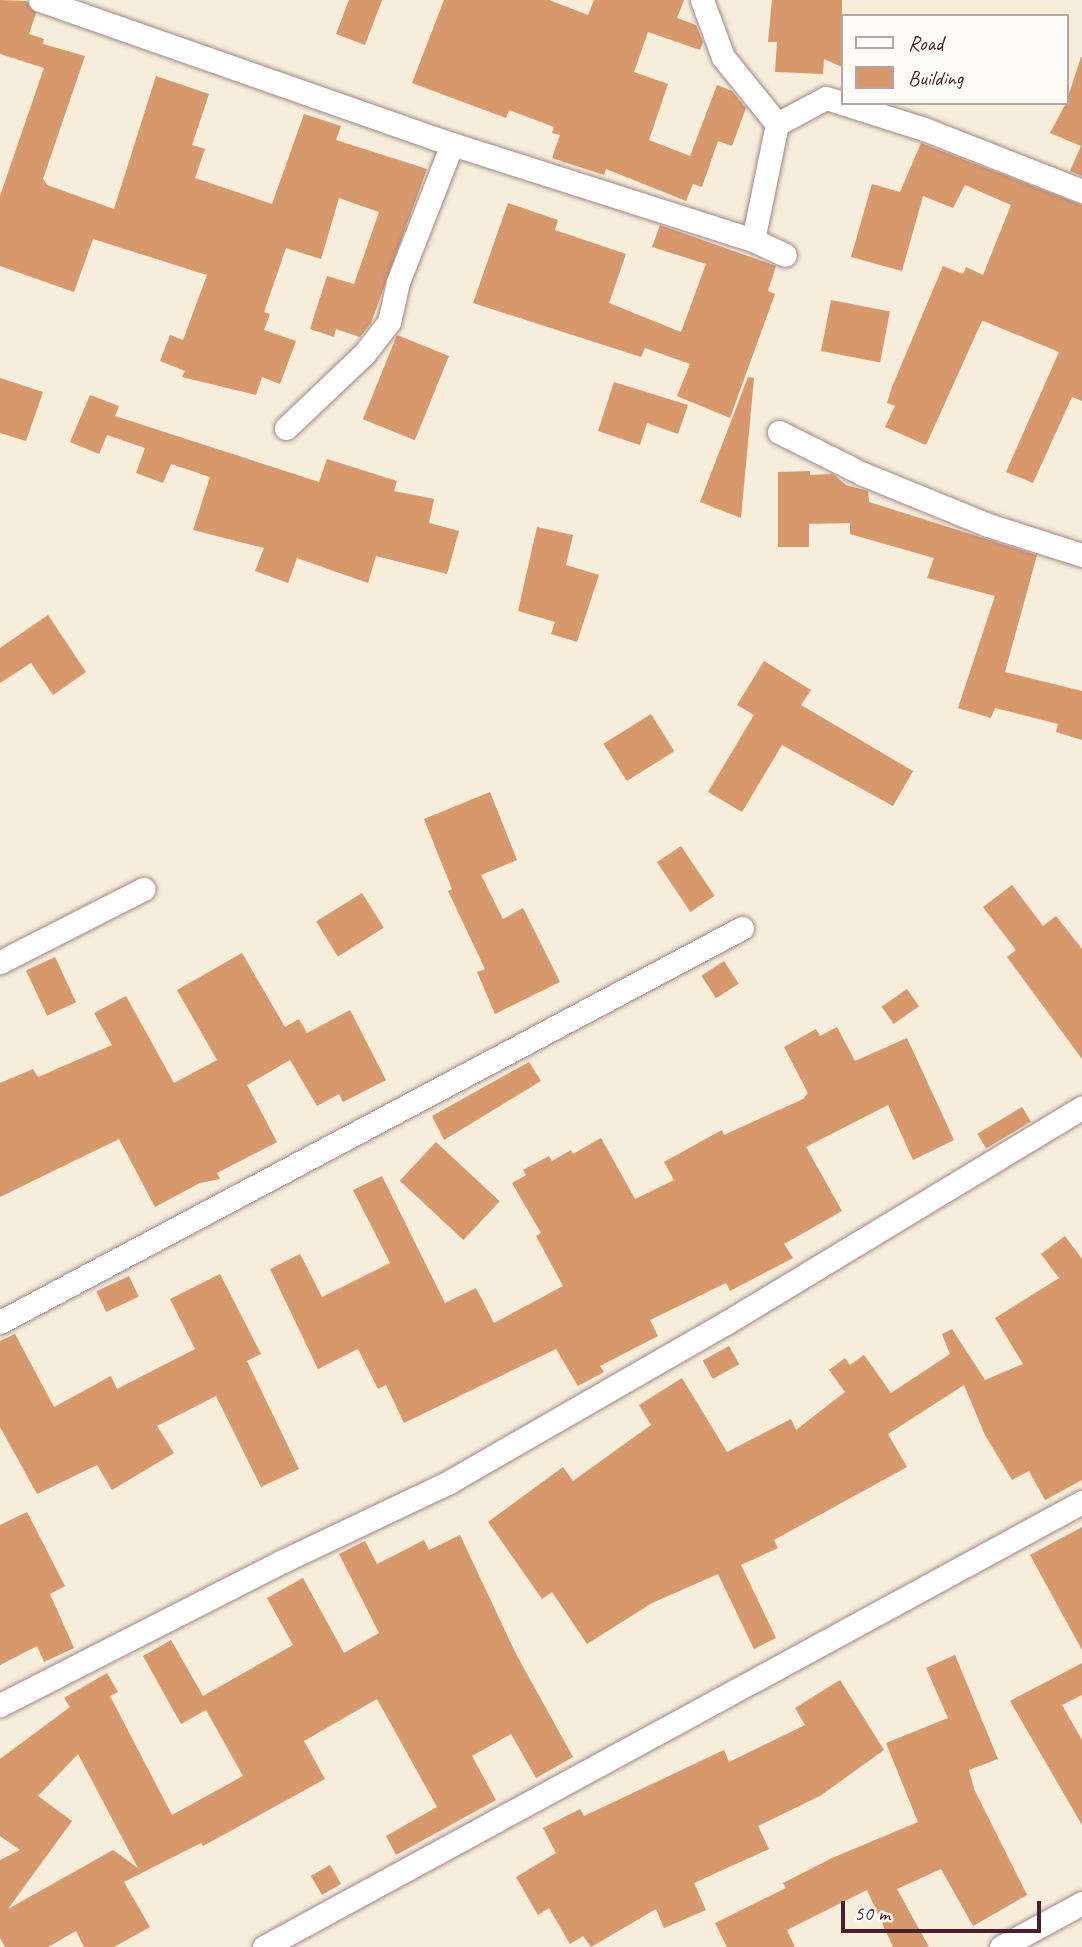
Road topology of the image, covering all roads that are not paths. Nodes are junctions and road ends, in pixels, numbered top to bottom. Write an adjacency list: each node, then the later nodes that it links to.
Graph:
1 (40, 0): 6 (street)
2 (702, 0): 5 (street)
3 (841, 103): 5 (street)
4 (848, 105): 7 (street)
5 (777, 124): 8 (street)
6 (452, 144): 8 (street); 10 (street)
7 (1082, 191)
8 (752, 240): 9 (street)
9 (785, 255)
10 (286, 428)
11 (779, 432): 12 (street)
12 (1082, 555)
13 (143, 889): 15 (street)
14 (742, 928): 17 (street)
15 (0, 962)
16 (1082, 1107): 19 (street)
17 (0, 1322)
18 (1082, 1502): 21 (street)
19 (0, 1705)
20 (1082, 1903): 22 (street)
21 (264, 1947)
22 (1001, 1947)

